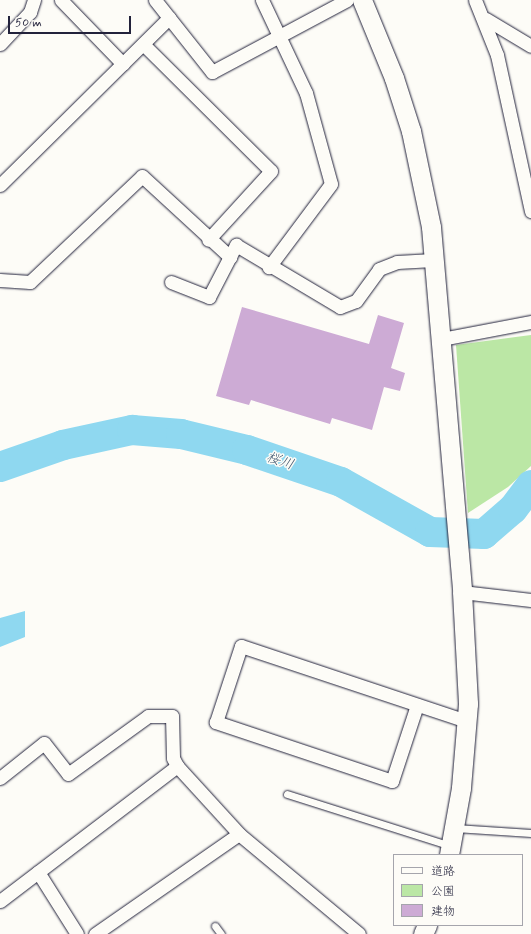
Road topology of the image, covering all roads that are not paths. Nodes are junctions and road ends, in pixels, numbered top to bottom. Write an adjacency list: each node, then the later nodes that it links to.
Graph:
1 (34, 0): 11 (street)
2 (61, 0): 14 (street)
3 (155, 0): 8 (street)
4 (262, 0): 10 (street)
5 (347, 0): 10 (street)
6 (362, 0): 20 (street)
7 (475, 0): 9 (street)
8 (169, 18): 10 (street); 12 (street)
9 (486, 19): 13 (street); 16 (street)
10 (281, 36): 21 (street)
11 (0, 44)
12 (143, 44): 14 (street); 18 (street)
13 (531, 46)
14 (123, 64): 15 (street)
15 (0, 185)
16 (531, 205): 17 (street)
17 (531, 211)
18 (208, 240): 19 (street); 22 (street)
19 (230, 257): 21 (street); 23 (street)
20 (433, 260): 21 (street); 25 (street)
21 (269, 267)
22 (0, 280)
23 (171, 282)
24 (531, 322): 25 (street)
25 (442, 339): 26 (street)
26 (462, 592): 27 (street); 29 (street)
27 (531, 600)
28 (417, 705): 28 (street); 29 (street)
29 (467, 721): 33 (street)
30 (177, 766): 31 (street); 35 (street); 37 (street)
31 (2, 771)
32 (287, 794): 36 (lane)
33 (455, 828): 34 (lane); 36 (street)
34 (531, 833)
35 (240, 834): 41 (street); 43 (street)
36 (450, 851)
37 (38, 872): 38 (street); 40 (street)
38 (0, 901)
39 (215, 926): 42 (lane)
40 (77, 934)
41 (96, 934)
42 (221, 934)
43 (359, 934)

